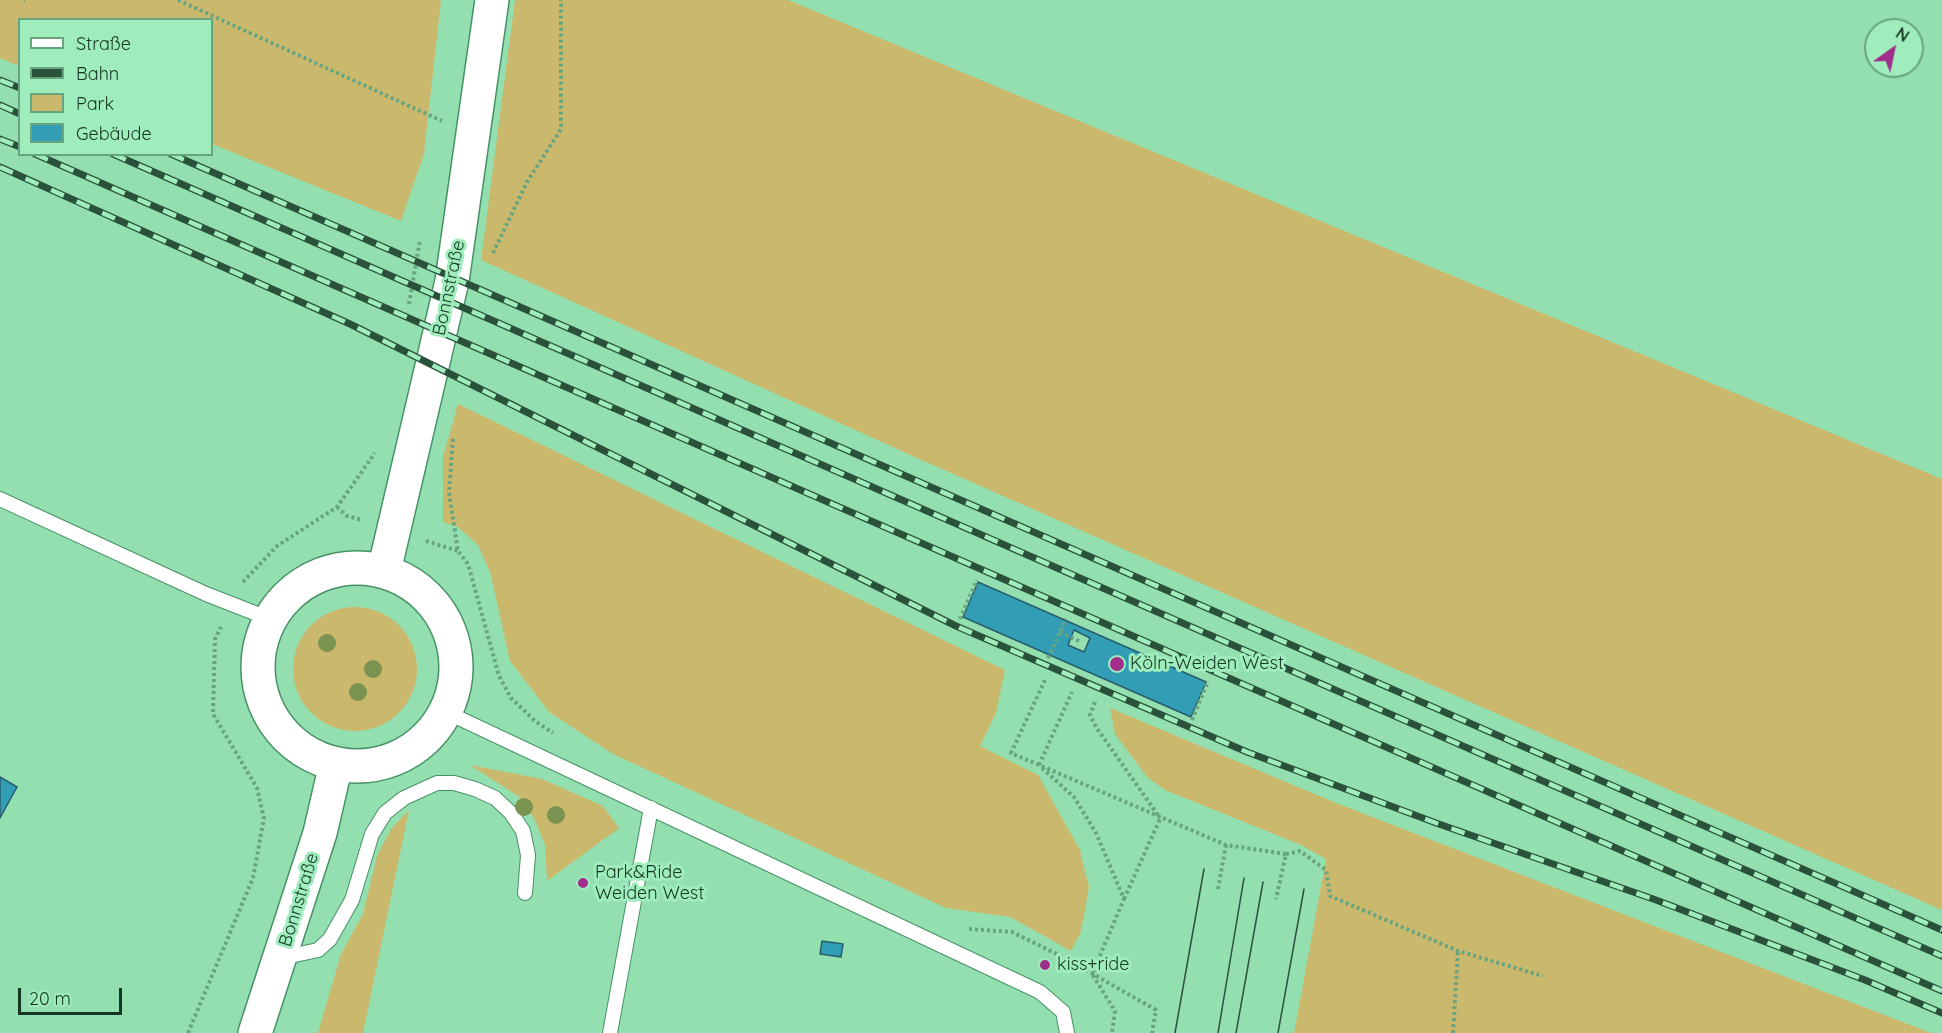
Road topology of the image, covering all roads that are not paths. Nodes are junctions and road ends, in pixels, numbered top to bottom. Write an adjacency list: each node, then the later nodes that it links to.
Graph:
1 (492, 0): 3 (main road, Bonnstraße)
2 (0, 499): 4 (lane)
3 (384, 572): 4 (main road); 5 (main road)
4 (270, 619): 6 (main road)
5 (446, 712): 6 (main road); 7 (lane)
6 (336, 765): 9 (main road, Bonnstraße)
7 (651, 808): 11 (lane); 12 (lane)
8 (525, 893): 9 (lane)
9 (281, 958): 10 (main road, Bonnstraße)
10 (255, 1033)
11 (610, 1033)
12 (1067, 1033)

